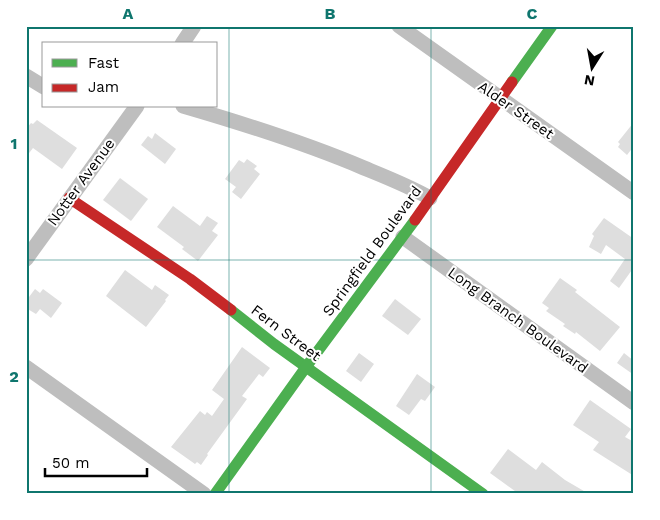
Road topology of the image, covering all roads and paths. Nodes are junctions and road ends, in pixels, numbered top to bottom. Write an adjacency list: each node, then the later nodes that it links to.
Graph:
1 (194, 26): 4 (street)
2 (399, 26): 7 (street, Alder Street)
3 (552, 26): 7 (street, Springfield Boulevard)
4 (183, 42)
5 (26, 76): 6 (street)
6 (42, 86)
7 (500, 99): 10 (street, Alder Street); 12 (street, Springfield Boulevard)
8 (136, 108): 11 (street, Notter Avenue)
9 (190, 108): 12 (street)
10 (634, 193)
11 (69, 198): 14 (street, Notter Avenue); 16 (street, Fern Street)
12 (430, 198): 13 (street, Springfield Boulevard)
13 (403, 236): 16 (street, Springfield Boulevard); 17 (street, Long Branch Boulevard)
14 (26, 259)
15 (26, 367): 18 (street)
16 (306, 367): 19 (street, Springfield Boulevard); 20 (street, Fern Street)
17 (634, 403)
18 (204, 494)
19 (215, 494)
20 (483, 494)

